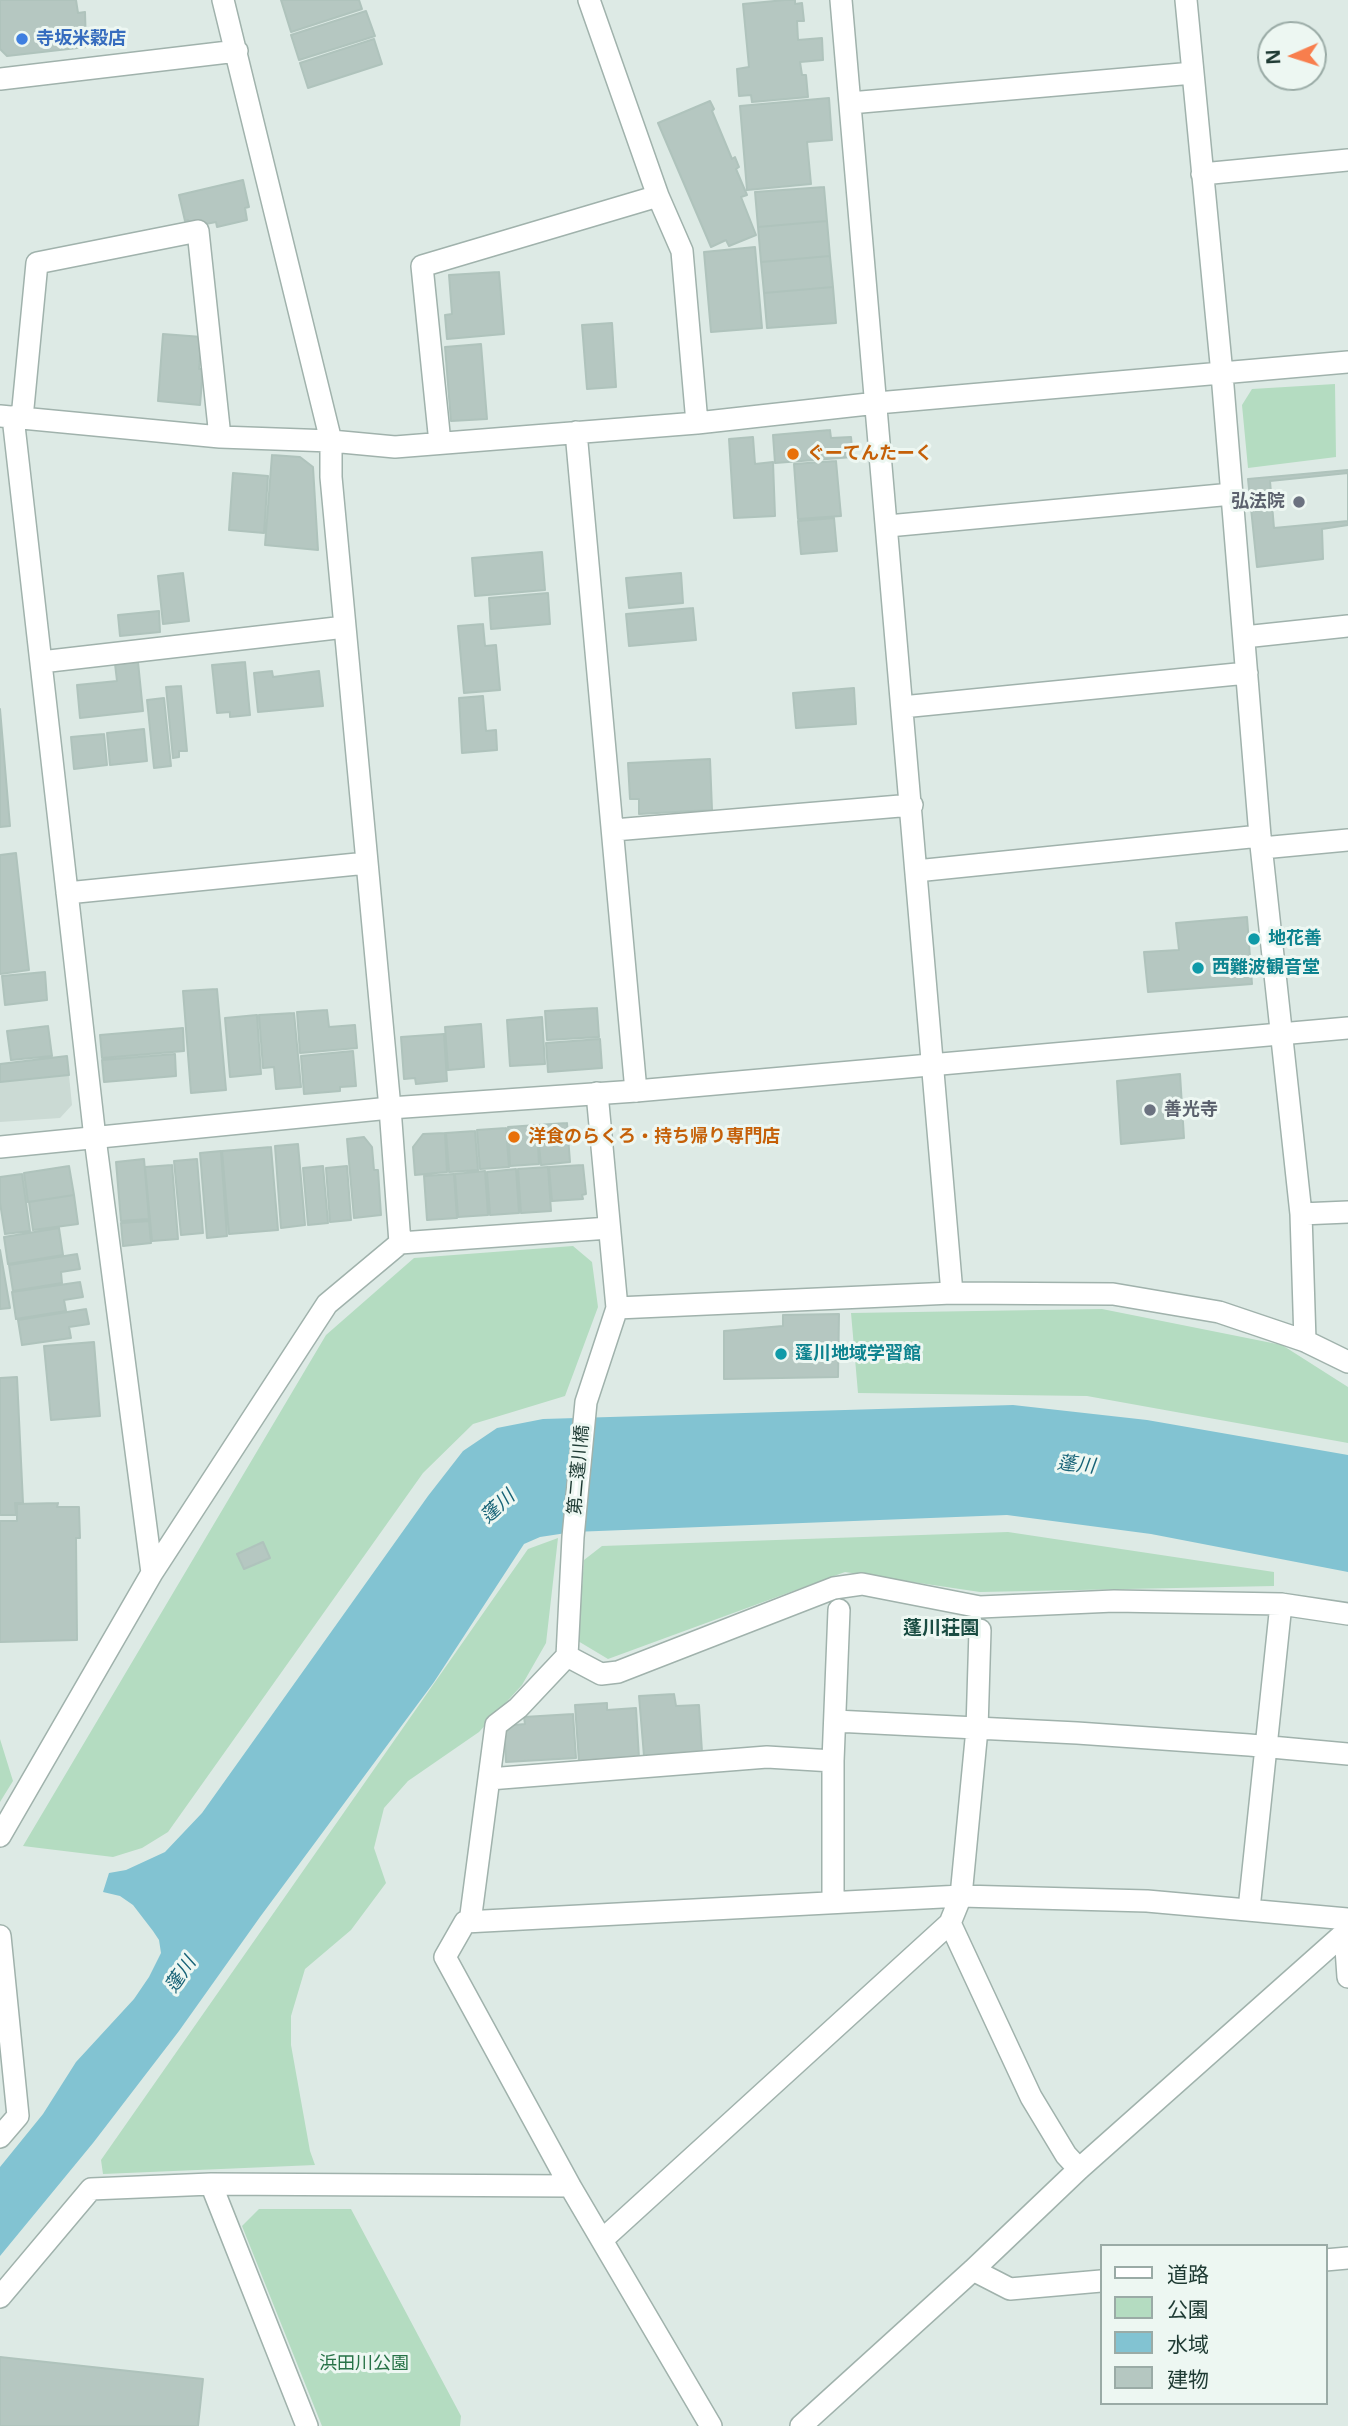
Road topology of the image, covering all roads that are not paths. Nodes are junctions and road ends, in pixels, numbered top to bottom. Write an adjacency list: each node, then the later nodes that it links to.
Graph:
1 (223, 0): 5 (street)
2 (589, 0): 11 (street)
3 (841, 0): 8 (street)
4 (1186, 0): 6 (street)
5 (237, 51): 7 (street); 19 (street)
6 (1193, 73): 8 (street); 10 (street)
7 (0, 79)
8 (850, 103): 14 (street)
9 (1348, 160): 10 (street)
10 (1202, 174): 13 (street)
11 (658, 196): 16 (street); 20 (street)
12 (1348, 362): 13 (street)
13 (1222, 374): 14 (street); 21 (street)
14 (877, 403): 16 (street); 22 (street)
15 (11, 417): 18 (street); 18 (street); 26 (street)
16 (697, 423): 17 (street)
17 (576, 432): 20 (street); 30 (street)
18 (220, 437): 19 (street)
19 (331, 441): 20 (street); 24 (street)
20 (440, 443)
21 (1232, 494): 22 (street); 25 (street)
22 (888, 526): 28 (street)
23 (1348, 626): 25 (street)
24 (345, 627): 26 (street); 33 (street)
25 (1244, 637): 27 (street)
26 (41, 662): 35 (street)
27 (1247, 673): 28 (street); 32 (street)
28 (902, 707): 29 (street)
29 (912, 805): 30 (street); 34 (street)
30 (614, 830): 39 (street)
31 (1348, 840): 32 (street)
32 (1261, 842): 34 (street); 37 (street)
33 (367, 863): 35 (street); 41 (street)
34 (916, 871): 38 (street)
35 (67, 893): 42 (street)
36 (1348, 1028): 37 (street)
37 (1281, 1034): 38 (street); 45 (street)
38 (933, 1064): 39 (street); 48 (street)
39 (636, 1091): 40 (street)
40 (597, 1093): 41 (street); 46 (street)
41 (390, 1108): 42 (street); 47 (street)
42 (95, 1138): 43 (street); 52 (street)
43 (0, 1147)
44 (1348, 1212): 45 (street)
45 (1301, 1214): 50 (street)
46 (609, 1228): 47 (street); 49 (street)
47 (400, 1243): 52 (street)
48 (953, 1293): 49 (street); 50 (street)
49 (617, 1308): 57 (street, 第二蓬川橋)
50 (1305, 1340): 51 (street)
51 (1348, 1362)
52 (152, 1573): 64 (street)
53 (1281, 1604): 55 (street); 57 (street); 60 (street)
54 (839, 1610): 58 (street)
55 (1348, 1614)
56 (980, 1630): 59 (street)
57 (567, 1657): 63 (street)
58 (835, 1721): 59 (street); 62 (street)
59 (977, 1729): 60 (street); 65 (street)
60 (1267, 1747): 61 (street); 67 (street)
61 (1348, 1755)
62 (833, 1761): 63 (street); 66 (street)
63 (489, 1779): 68 (street)
64 (0, 1836)
65 (961, 1896): 66 (street); 67 (street); 69 (street)
66 (833, 1901): 68 (street)
67 (1249, 1909): 70 (street)
68 (470, 1922): 76 (street)
69 (950, 1923): 74 (street); 77 (street)
70 (1347, 1928): 72 (street); 74 (street)
71 (0, 1936): 73 (street)
72 (1348, 1976)
73 (0, 2137)
74 (1079, 2169): 80 (street)
75 (211, 2184): 76 (street); 82 (street); 83 (street)
76 (570, 2186): 77 (street)
77 (602, 2240): 84 (street)
78 (1348, 2258): 79 (street)
79 (1327, 2260)
80 (973, 2270): 81 (street); 85 (street)
81 (1100, 2281)
82 (0, 2297)
83 (307, 2426)
84 (711, 2426)
85 (801, 2426)

